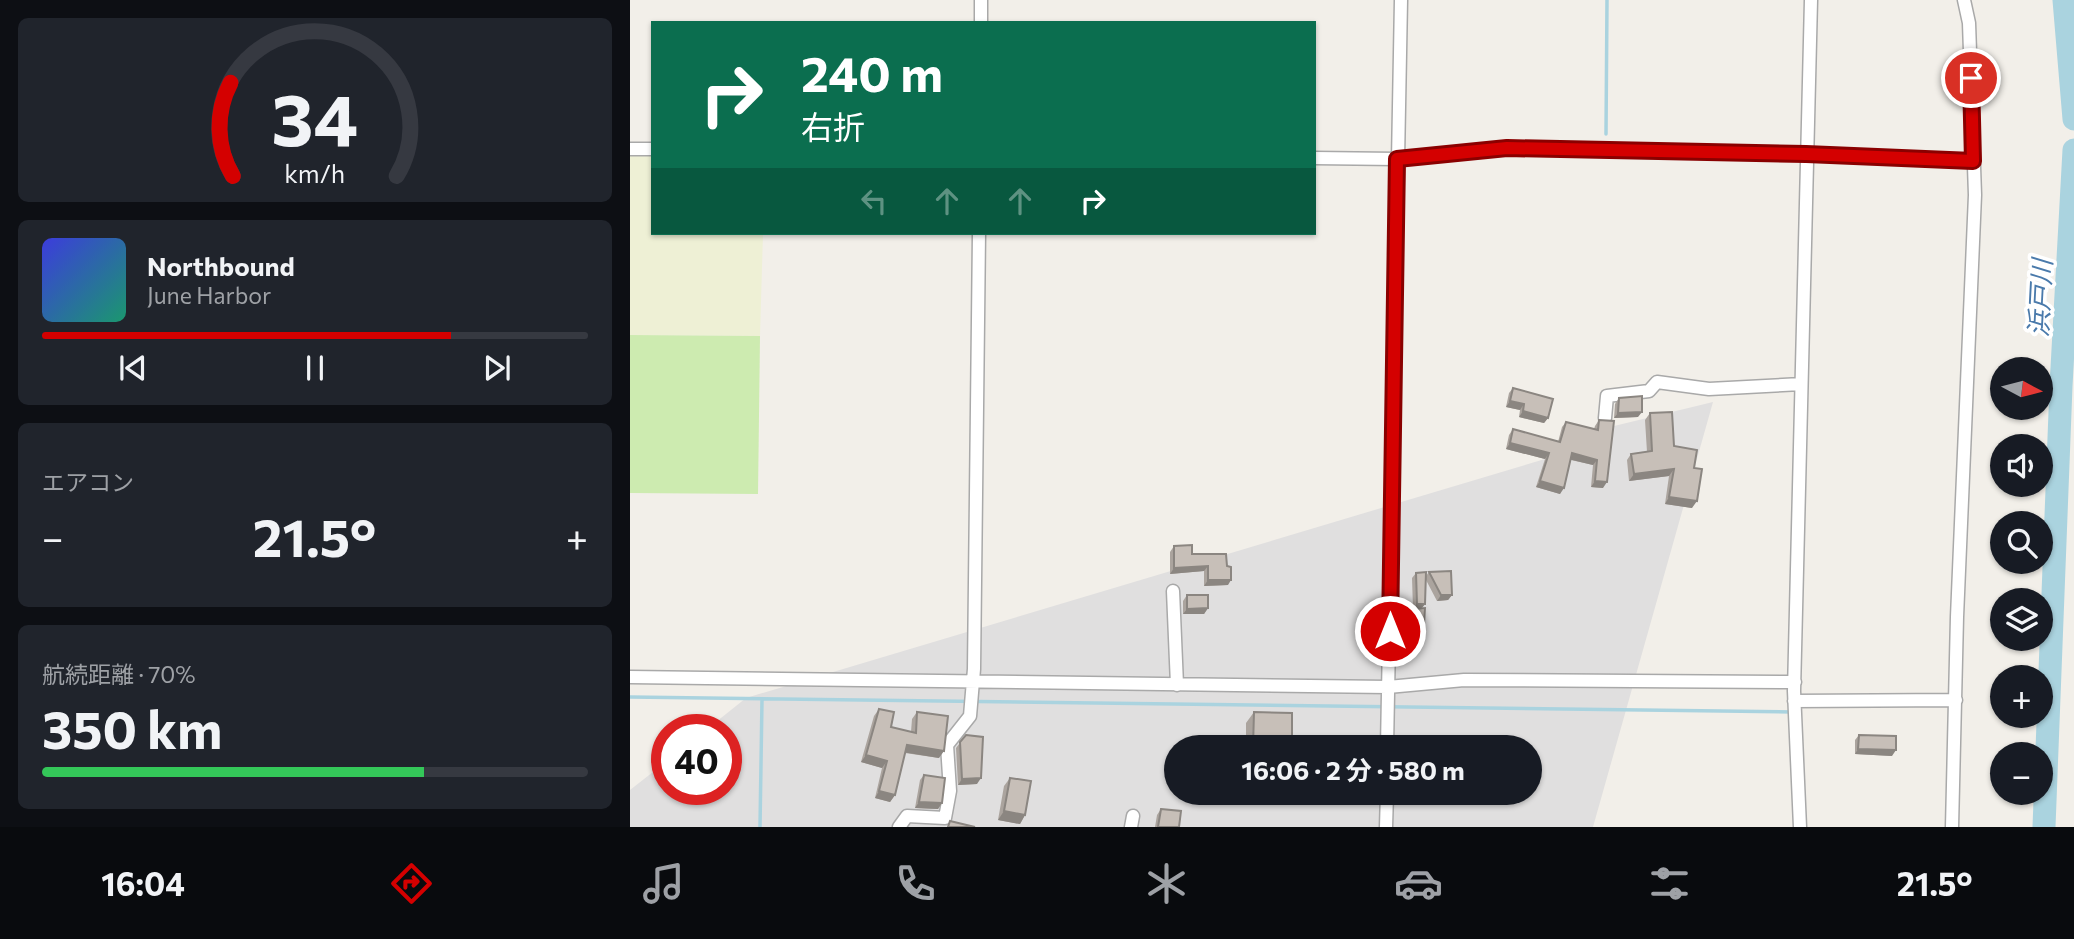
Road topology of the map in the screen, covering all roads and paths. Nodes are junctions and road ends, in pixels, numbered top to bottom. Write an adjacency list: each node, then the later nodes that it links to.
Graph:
1 (981, 0): 5 (street)
2 (1401, 0): 10 (street)
3 (1811, 0): 8 (street)
4 (1964, 0): 11 (street)
5 (981, 21)
6 (630, 149): 7 (street)
7 (651, 149)
8 (1806, 154): 10 (street); 11 (street); 13 (street)
9 (1316, 158): 10 (street)
10 (1397, 159): 20 (street)
11 (1973, 161): 21 (street)
12 (979, 235): 18 (street)
13 (1801, 384): 14 (street); 19 (street)
14 (1605, 418)
15 (1173, 591): 17 (street)
16 (630, 677): 18 (street)
17 (1177, 685): 18 (street); 20 (street)
18 (972, 686): 24 (street)
19 (1794, 691): 20 (street); 21 (street); 27 (street)
20 (1388, 692): 22 (street)
21 (1956, 699): 28 (street)
22 (1387, 735)
23 (1387, 805): 26 (street)
24 (944, 822): 25 (street)
25 (899, 827)
26 (1386, 827)
27 (1800, 827)
28 (1952, 827)

